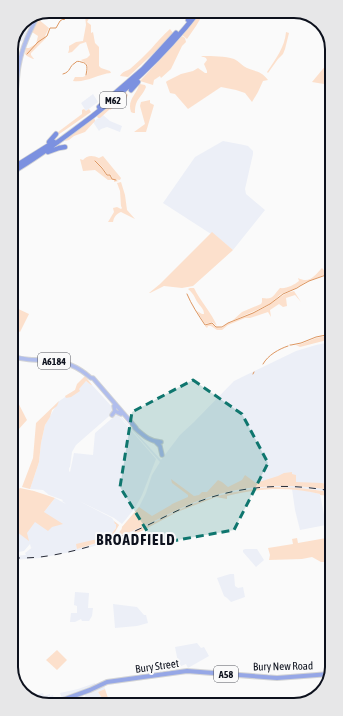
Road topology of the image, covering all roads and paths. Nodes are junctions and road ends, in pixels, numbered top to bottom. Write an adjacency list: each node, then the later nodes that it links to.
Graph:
1 (189, 18): 6 (highway, M62)
2 (193, 18): 5 (highway, M62)
3 (35, 21): 4 (main road)
4 (18, 67)
5 (149, 68): 8 (highway, M62); 13 (highway, M62)
6 (143, 69): 7 (highway, M62); 11 (highway, M62)
7 (122, 82)
8 (131, 90)
9 (56, 134): 12 (highway, M62)
10 (65, 147): 13 (highway, M62)
11 (18, 165)
12 (18, 165)
13 (20, 168)
14 (18, 358): 15 (main road, A6184)
15 (91, 378): 16 (main road, A6184); 18 (main road, A6184)
16 (114, 406): 17 (main road); 18 (main road, A6184)
17 (112, 415)
18 (136, 428): 19 (main road, A6184)
19 (154, 441): 20 (main road); 21 (main road)
20 (161, 441)
21 (162, 455)
22 (187, 671): 23 (highway, Bury New Road / A58); 24 (highway, Bury Street / A58)
23 (324, 674)
24 (68, 698)

